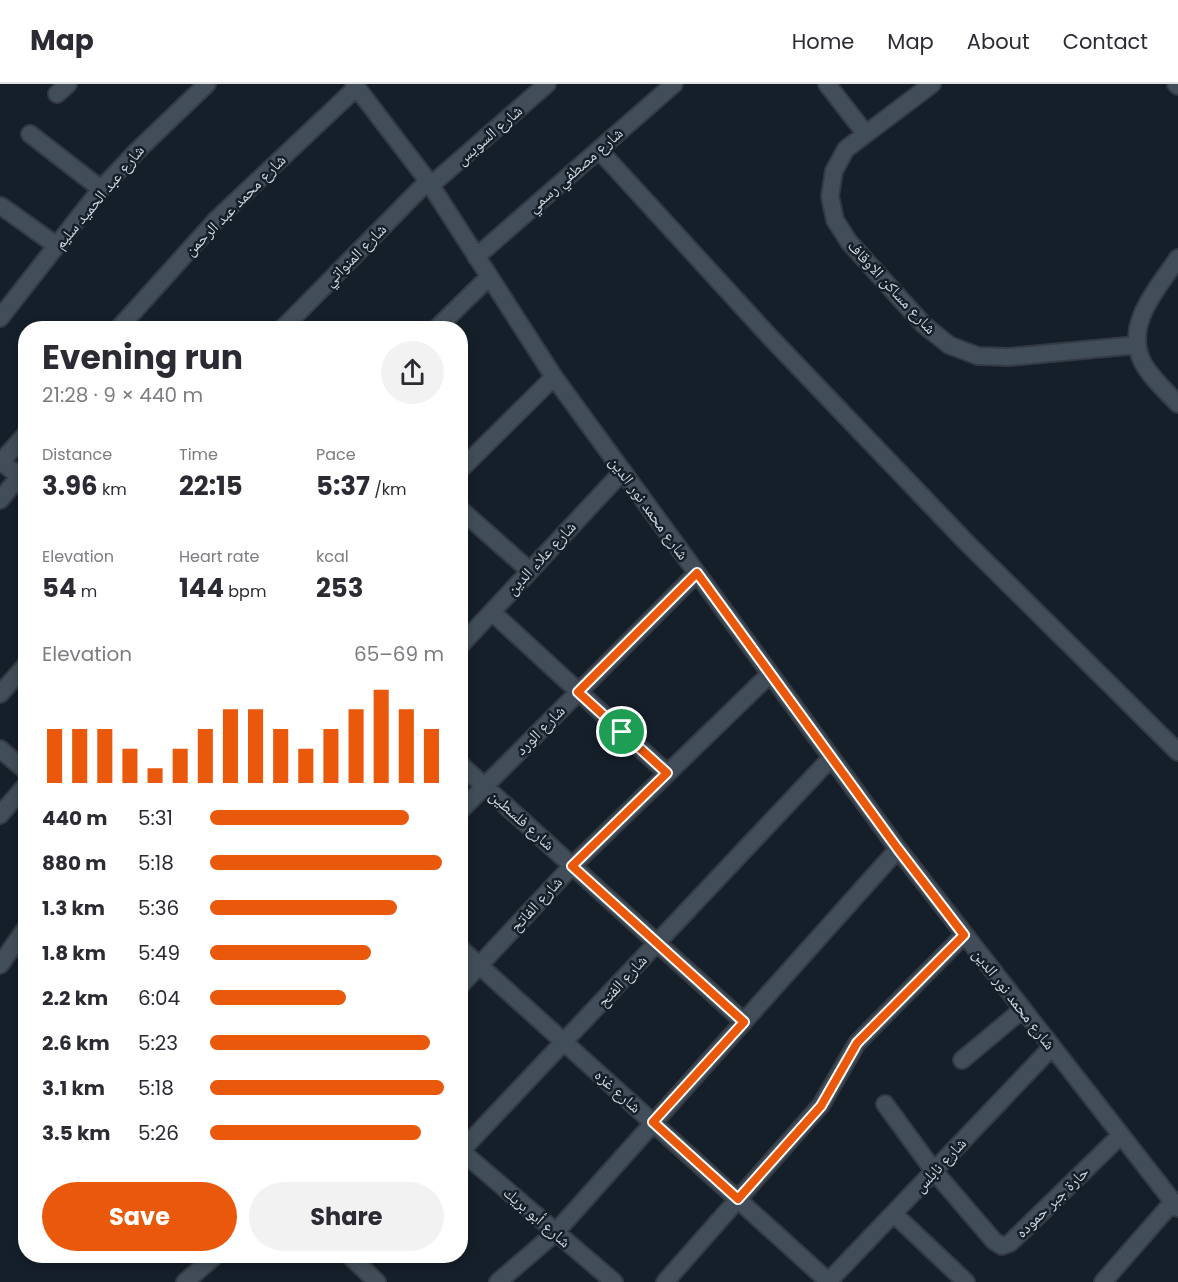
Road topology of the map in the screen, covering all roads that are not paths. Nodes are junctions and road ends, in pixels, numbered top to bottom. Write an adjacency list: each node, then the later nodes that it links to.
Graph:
1 (207, 84): 11 (street, شارع عبد الحميد سليم)
2 (547, 84): 10 (street, شارع السويس)
3 (674, 84): 9 (street, شارع مصطفي رسمي)
4 (826, 84): 7 (street)
5 (932, 84): 7 (street, شارع مساكن الاوقاف)
6 (355, 86): 10 (street, شارع محمد نور الدين); 18 (street, شارع محمد عبد الرحمن)
7 (865, 133): 21 (street, شارع مساكن الاوقاف)
8 (30, 135): 11 (street)
9 (599, 150): 14 (street, شارع مصطفي رسمي); 41 (street)
10 (429, 183): 14 (street, شارع محمد نور الدين); 19 (street, شارع المنواتي)
11 (101, 189): 13 (street, شارع عبد الحميد سليم)
12 (1, 206): 13 (street)
13 (57, 246): 17 (street, شارع عبد الحميد سليم)
14 (476, 257): 16 (street, شارع محمد نور الدين)
15 (1178, 258): 21 (street)
16 (489, 277): 20 (street); 22 (street, شارع محمد نور الدين)
17 (3, 310)
18 (125, 321)
19 (290, 321)
20 (444, 321)
21 (1137, 345): 23 (street)
22 (554, 377): 26 (street); 27 (street, شارع محمد نور الدين)
23 (1178, 404)
24 (18, 442): 25 (street)
25 (0, 461): 28 (street)
26 (468, 462)
27 (622, 471): 32 (street, شارع علاء الدين); 33 (street, شارع محمد نور الدين)
28 (18, 475)
29 (18, 484): 30 (street)
30 (0, 500)
31 (468, 516): 32 (street)
32 (530, 571): 34 (street, شارع علاء الدين)
33 (697, 573): 37 (street, شارع محمد نور الدين); 38 (street, شارع الورد)
34 (492, 612): 35 (street, شارع علاء الدين); 38 (street)
35 (468, 638)
36 (18, 674): 39 (street)
37 (770, 674): 42 (street, شارع محمد نور الدين); 45 (street, شارع الفاتح)
38 (578, 692): 45 (street); 46 (street, شارع الورد)
39 (0, 694)
40 (0, 749): 43 (street)
41 (1178, 752)
42 (831, 758): 50 (street, شارع محمد نور الدين); 54 (street, شارع الفتح)
43 (18, 764)
44 (468, 771): 46 (street, شارع فلسطين)
45 (667, 773): 51 (street, شارع الفاتح)
46 (484, 786): 48 (street, شارع الورد); 51 (street, شارع فلسطين)
47 (18, 794): 49 (street)
48 (468, 803)
49 (0, 815)
50 (898, 849): 52 (street, شارع محمد نور الدين); 60 (street)
51 (572, 866): 54 (street, شارع فلسطين); 57 (street, شارع الفاتح)
52 (964, 935): 59 (street, شارع محمد نور الدين); 70 (street)
53 (18, 939): 56 (street)
54 (658, 944): 60 (street, شارع فلسطين); 61 (street, شارع الفتح)
55 (468, 955): 57 (street, شارع غزه)
56 (0, 965)
57 (480, 965): 58 (street, شارع الفاتح); 61 (street, شارع غزه)
58 (468, 978)
59 (1022, 1010): 62 (street, شارع محمد نور الدين); 63 (street)
60 (744, 1022): 65 (street)
61 (564, 1042): 65 (street, شارع غزه); 67 (street, شارع الفتح)
62 (1052, 1047): 66 (street, شارع محمد نور الدين); 69 (street, شارع نابلس)
63 (962, 1060)
64 (885, 1104): 69 (street)
65 (653, 1122): 70 (street, شارع غزه); 73 (street)
66 (1120, 1136): 69 (street, حارة جبر حموده); 71 (street, شارع محمد نور الدين)
67 (468, 1144)
68 (468, 1157): 73 (street, شارع أبو بريك)
69 (934, 1171): 72 (street, شارع نابلس)
70 (738, 1199): 80 (street); 81 (street, شارع غزه)
71 (1175, 1206): 83 (street)
72 (894, 1214): 81 (street, شارع نابلس); 82 (street)
73 (555, 1233): 78 (street); 79 (street, شارع أبو بريك)
74 (207, 1263): 76 (street)
75 (357, 1263): 77 (street)
76 (185, 1282)
77 (376, 1282)
78 (498, 1282)
79 (614, 1282)
80 (664, 1282)
81 (829, 1282)
82 (966, 1282)
83 (1103, 1282)

